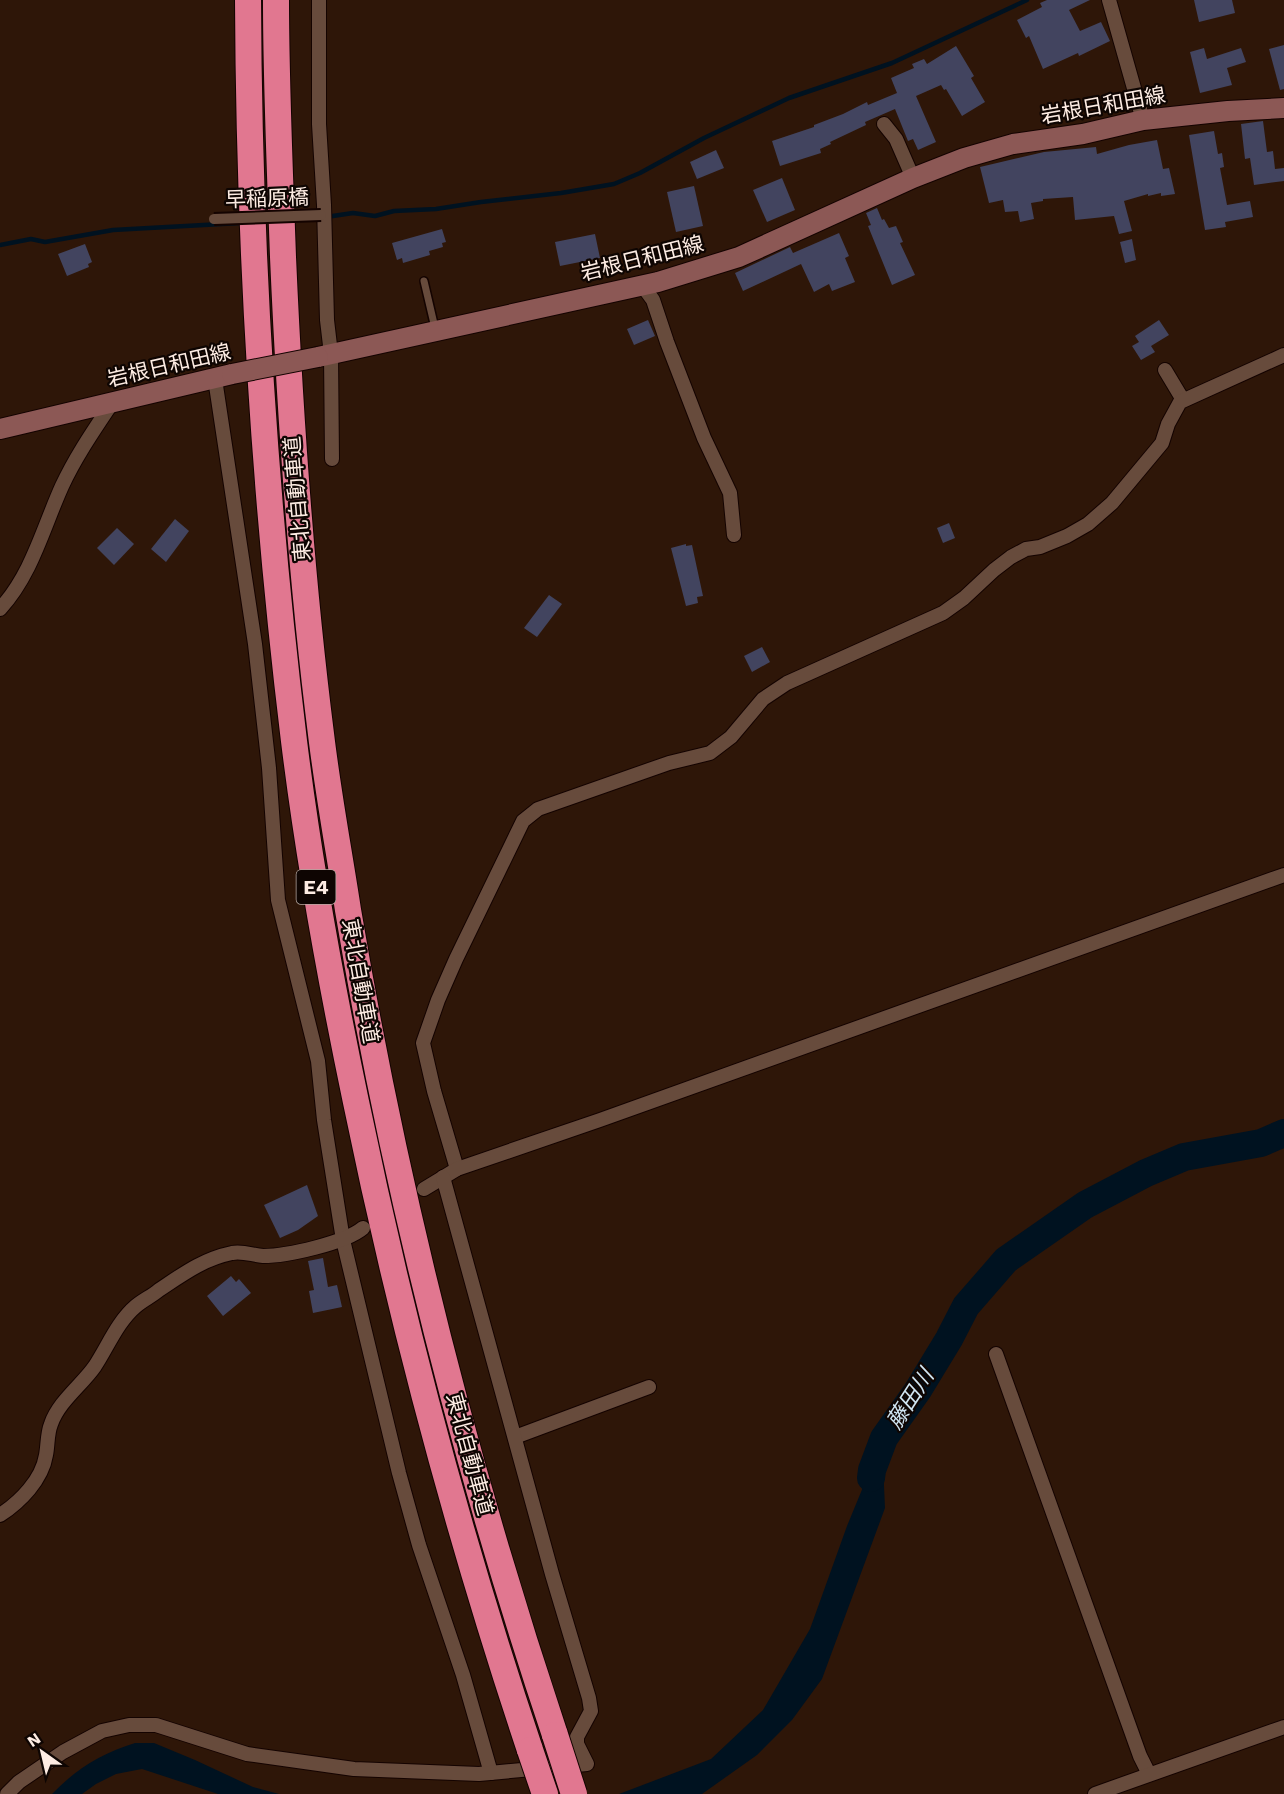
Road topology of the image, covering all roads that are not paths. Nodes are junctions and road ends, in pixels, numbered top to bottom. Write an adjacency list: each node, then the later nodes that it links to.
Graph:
1 (248, 0): 38 (highway, 東北自動車道 / E4, bridge)
2 (276, 0): 39 (highway, 東北自動車道 / E4, bridge)
3 (319, 0): 14 (street)
4 (1109, 0): 6 (street)
5 (1284, 108): 6 (main road, 岩根日和田線)
6 (1143, 120): 8 (main road, 岩根日和田線)
7 (884, 124): 8 (street)
8 (913, 178): 12 (main road, 岩根日和田線)
9 (321, 215): 10 (street, 早稲原橋, bridge)
10 (214, 219)
11 (424, 281): 13 (lane)
12 (642, 285): 13 (main road, 岩根日和田線); 22 (street)
13 (436, 330): 14 (main road, 岩根日和田線)
14 (325, 355): 17 (main road, 岩根日和田線, bridge); 21 (street)
15 (1284, 355): 18 (street)
16 (1165, 370): 18 (street)
17 (224, 376): 19 (main road, 岩根日和田線); 29 (street)
18 (1183, 400): 25 (street)
19 (112, 403): 20 (main road, 岩根日和田線); 23 (street)
20 (0, 429)
21 (332, 459)
22 (734, 535)
23 (0, 609)
24 (1284, 875): 25 (street)
25 (457, 1169): 26 (street)
26 (443, 1177): 27 (street); 32 (street)
27 (424, 1189)
28 (363, 1228): 29 (street)
29 (343, 1240): 33 (street); 35 (street)
30 (996, 1354): 36 (street)
31 (649, 1387): 32 (street)
32 (514, 1437): 35 (street)
33 (0, 1515)
34 (1284, 1727): 36 (street)
35 (491, 1773): 37 (street)
36 (1149, 1774): 40 (street)
37 (7, 1794)
38 (545, 1794)
39 (574, 1794)
40 (1095, 1794)

